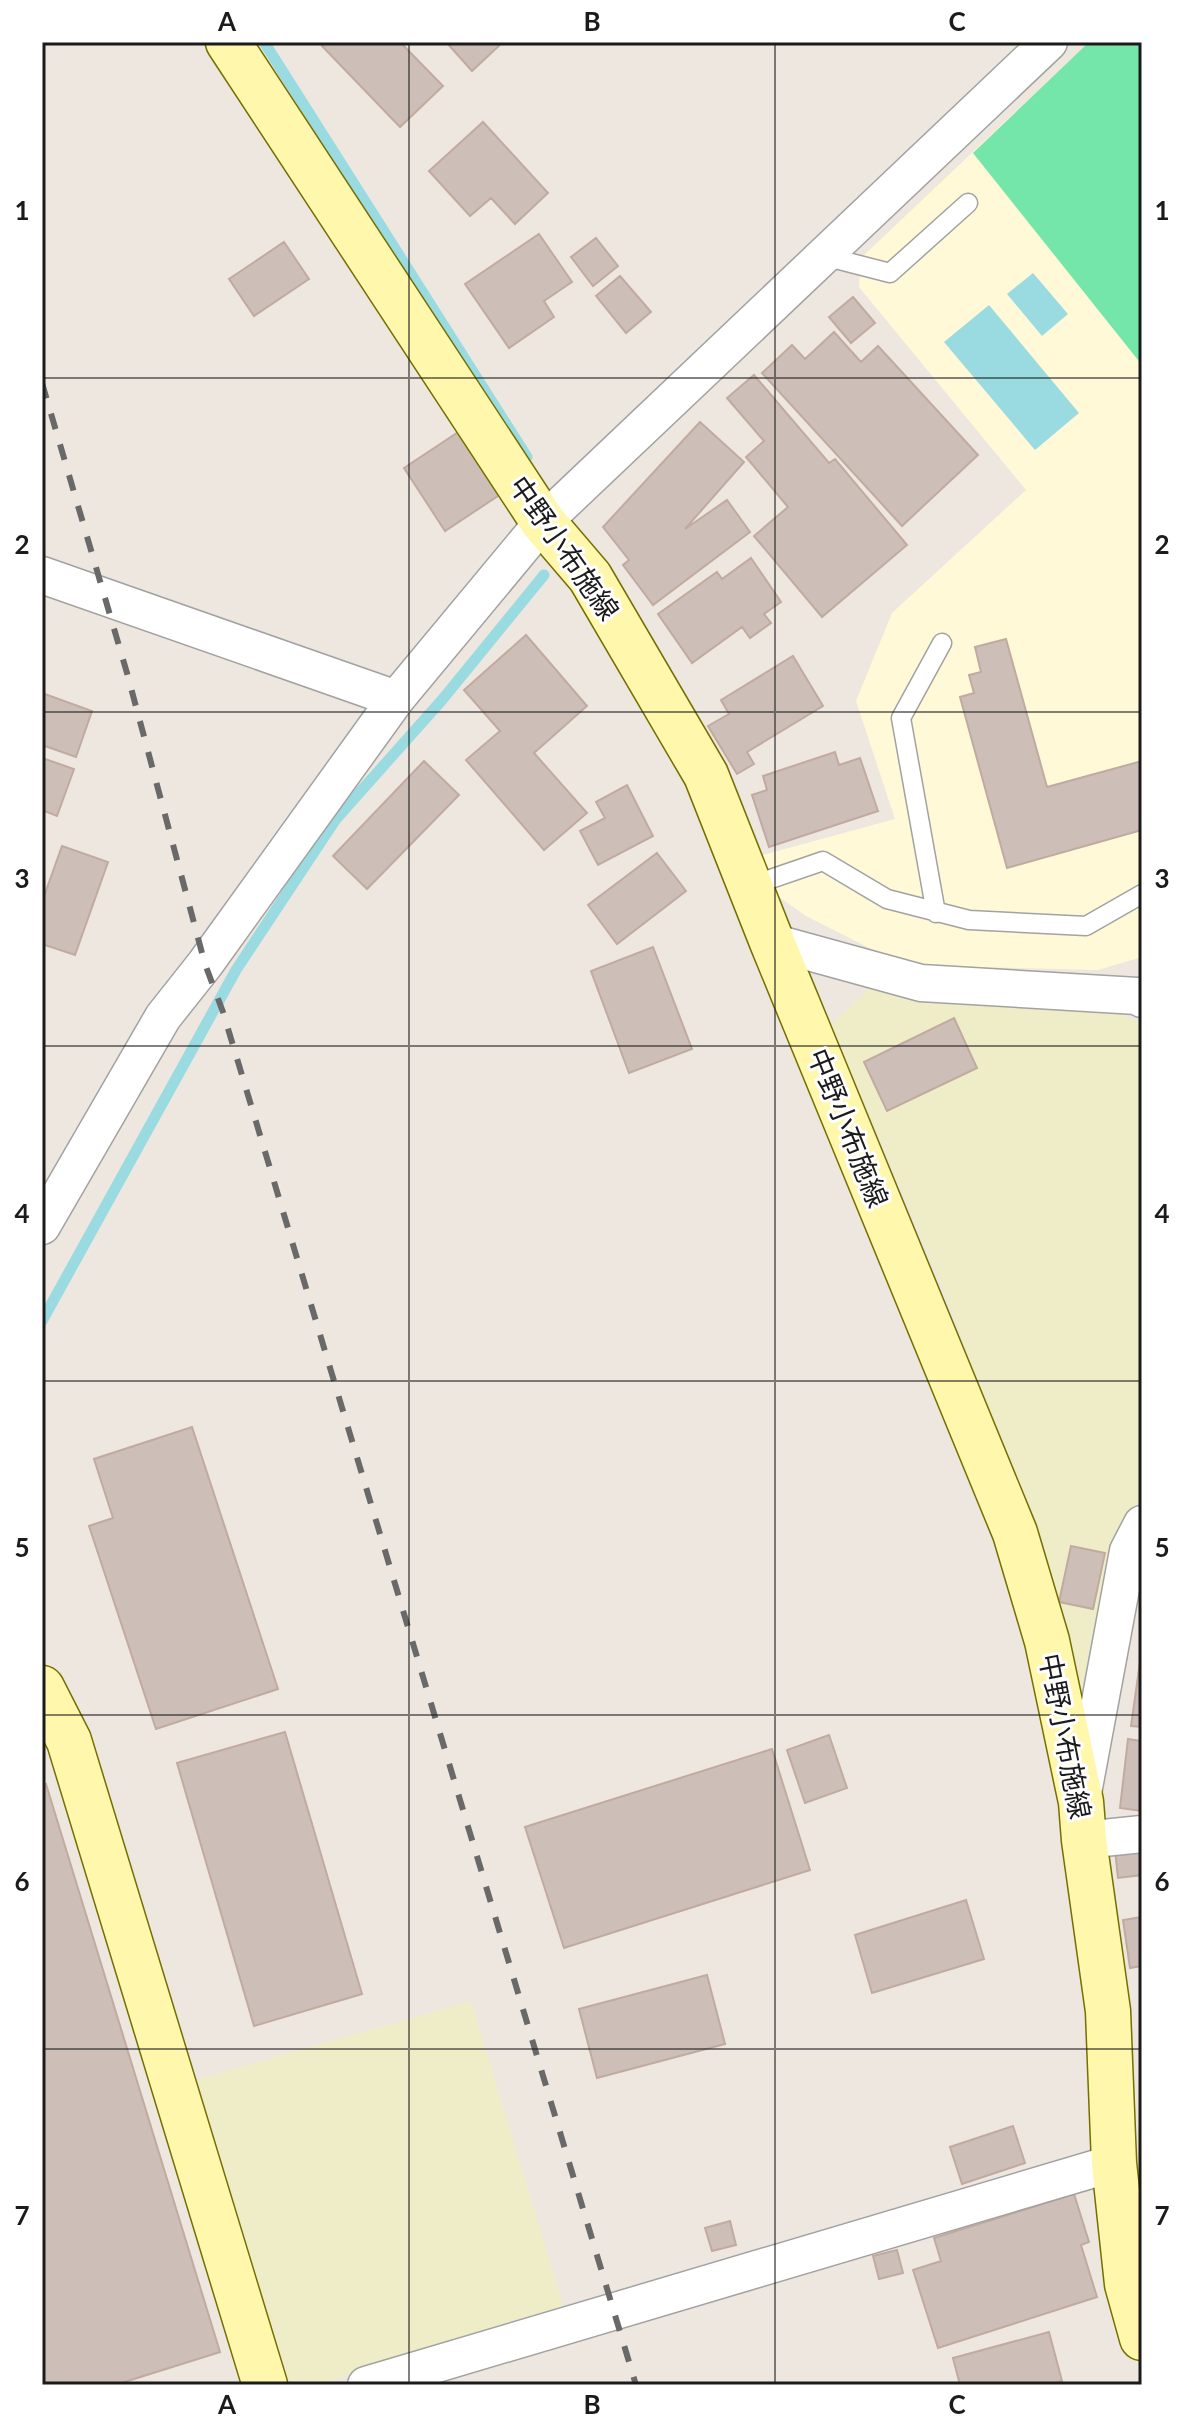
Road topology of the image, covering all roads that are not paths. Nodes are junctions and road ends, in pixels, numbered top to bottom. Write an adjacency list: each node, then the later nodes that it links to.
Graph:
1 (228, 42): 5 (main road, 中野小布施線)
2 (1049, 42): 4 (street)
3 (968, 203): 4 (lane)
4 (824, 256): 5 (street)
5 (543, 522): 8 (street); 9 (main road, 中野小布施線)
6 (42, 575): 8 (street)
7 (942, 643): 11 (lane)
8 (396, 699): 14 (street)
9 (750, 886): 11 (lane); 12 (main road, 中野小布施線)
10 (1142, 894): 11 (lane)
11 (936, 913)
12 (772, 942): 13 (street); 17 (main road, 中野小布施線)
13 (1140, 996)
14 (42, 1226)
15 (1142, 1524): 17 (street)
16 (42, 1688): 21 (main road)
17 (1082, 1821): 18 (street); 19 (main road, 中野小布施線)
18 (1142, 1834)
19 (1114, 2163): 20 (main road, 中野小布施線); 22 (street)
20 (1142, 2338)
21 (265, 2385)
22 (366, 2385)

